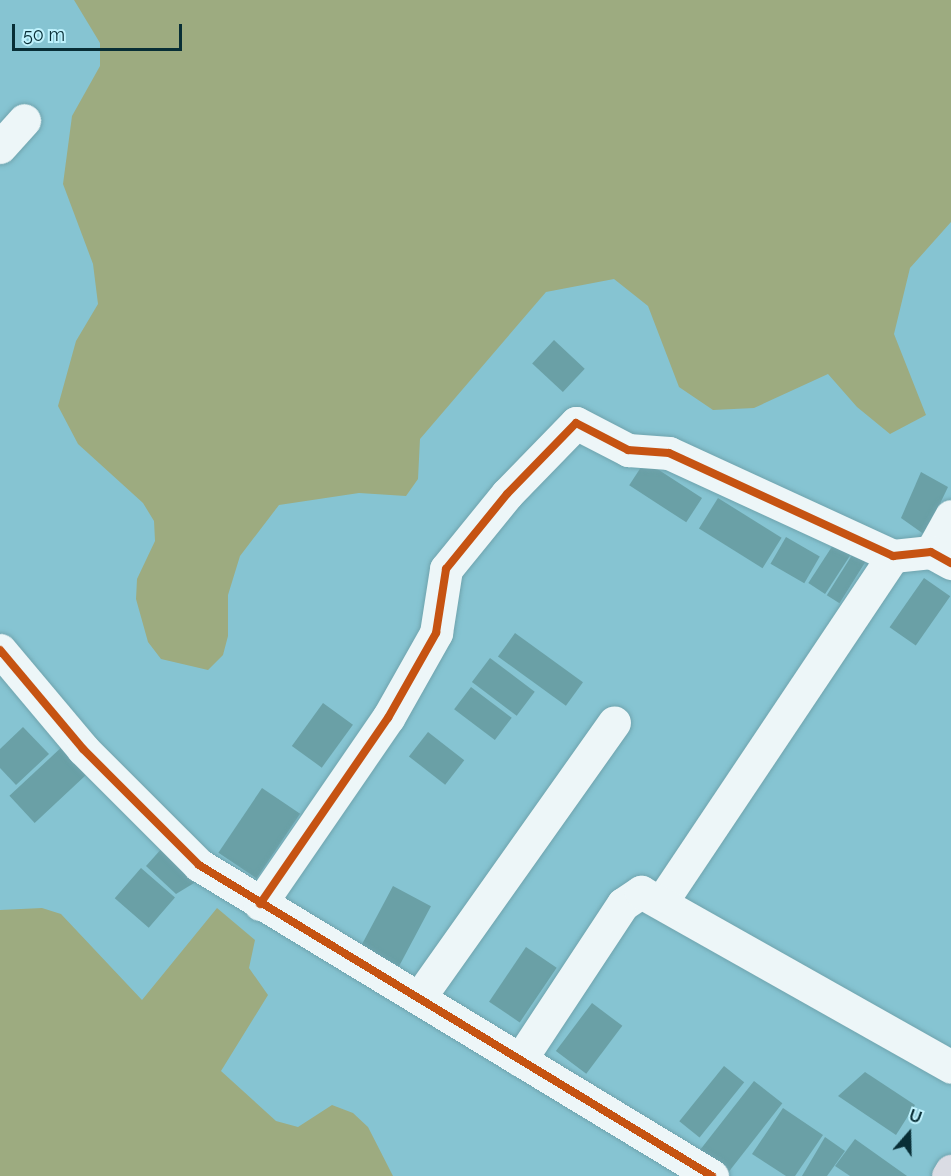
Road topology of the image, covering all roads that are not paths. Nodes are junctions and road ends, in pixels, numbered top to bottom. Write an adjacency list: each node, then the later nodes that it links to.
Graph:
1 (24, 120): 2 (street)
2 (0, 147)
3 (951, 516): 5 (street)
4 (894, 556): 5 (street); 8 (street); 9 (street)
5 (941, 557)
6 (0, 650): 9 (street)
7 (614, 722): 10 (street)
8 (662, 901): 11 (street); 12 (street)
9 (261, 904): 10 (street)
10 (421, 996): 11 (street)
11 (520, 1060): 14 (street)
12 (951, 1067)
13 (951, 1171): 15 (main road)
14 (712, 1176)
15 (948, 1176)

